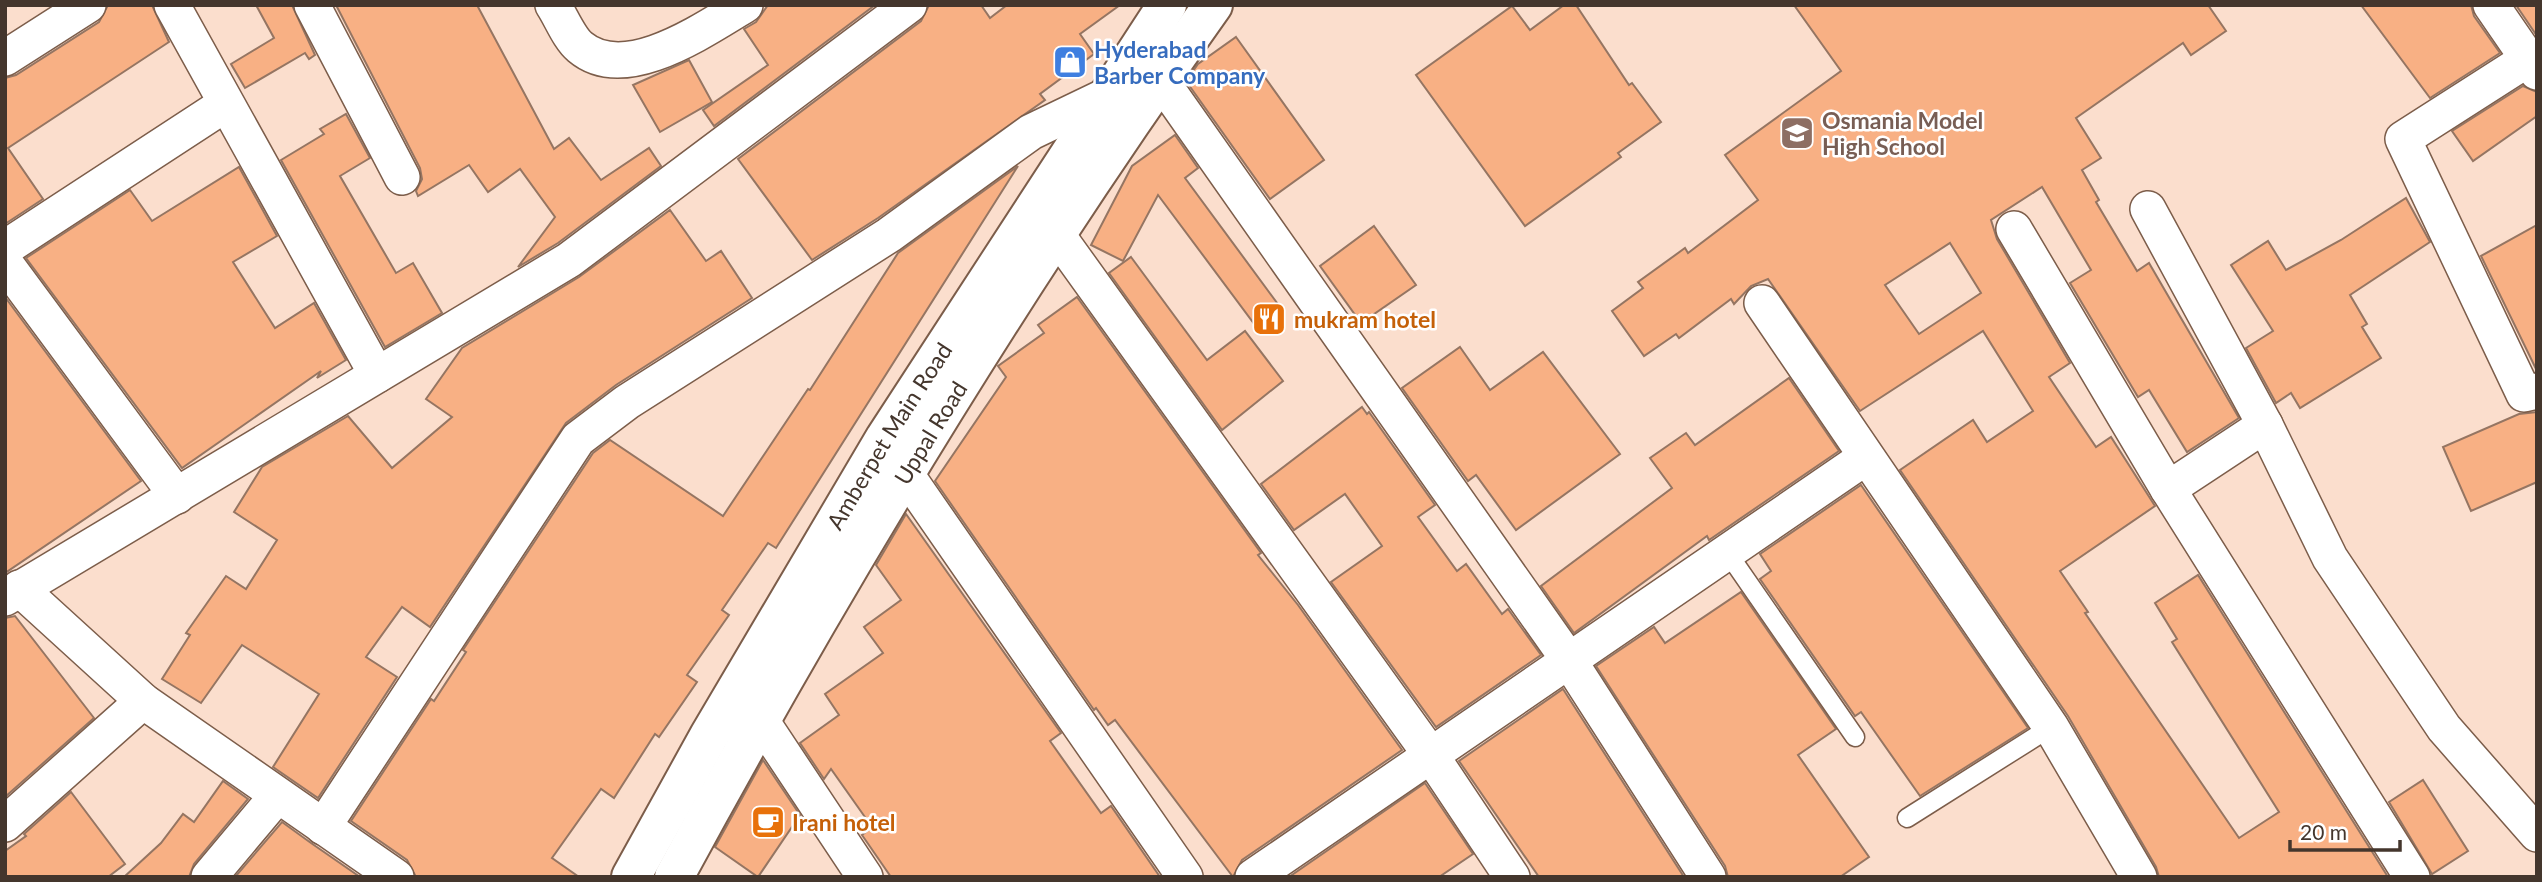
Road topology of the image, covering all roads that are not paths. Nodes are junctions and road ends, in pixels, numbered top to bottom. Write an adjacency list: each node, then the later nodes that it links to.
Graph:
1 (88, 5): 10 (street)
2 (172, 5): 14 (street)
3 (312, 5): 15 (street)
4 (553, 5): 5 (street)
5 (745, 5)
6 (909, 5): 22 (street)
7 (1167, 5): 13 (highway, Amberpet Main Road)
8 (1213, 5): 12 (highway, Uppal Road)
9 (2491, 5): 11 (street)
10 (5, 58)
11 (2532, 66): 23 (street)
12 (1160, 79): 18 (highway, Uppal Road); 31 (street)
13 (1106, 96): 33 (highway, Amberpet Main Road); 40 (street)
14 (225, 105): 19 (street); 22 (street)
15 (402, 177)
16 (2148, 209): 24 (street)
17 (2014, 229): 27 (street)
18 (1055, 233): 26 (highway, Uppal Road); 36 (street)
19 (5, 248)
20 (5, 263): 28 (street)
21 (1762, 303): 25 (street)
22 (377, 376): 28 (street)
23 (2537, 391)
24 (2265, 425): 27 (street); 41 (street)
25 (1866, 457): 29 (street); 34 (street)
26 (905, 473): 33 (highway, Uppal Road); 47 (street)
27 (2168, 489): 52 (street)
28 (177, 496): 30 (street)
29 (1727, 552): 31 (street); 35 (lane)
30 (12, 593): 32 (street)
31 (1568, 659): 36 (street); 50 (street)
32 (143, 701): 37 (street); 39 (street)
33 (747, 706): 44 (highway, Amberpet Main Road); 45 (highway, Uppal Road); 46 (street)
34 (2051, 727): 38 (lane); 51 (street)
35 (1855, 737)
36 (1430, 754): 48 (street); 49 (street)
37 (277, 796): 40 (street); 42 (street)
38 (1907, 818)
39 (5, 824)
40 (323, 827): 43 (street)
41 (2537, 835)
42 (209, 877)
43 (396, 877)
44 (631, 877)
45 (674, 877)
46 (865, 877)
47 (1185, 877)
48 (1253, 877)
49 (1512, 877)
50 (1708, 877)
51 (2139, 877)
52 (2412, 877)

